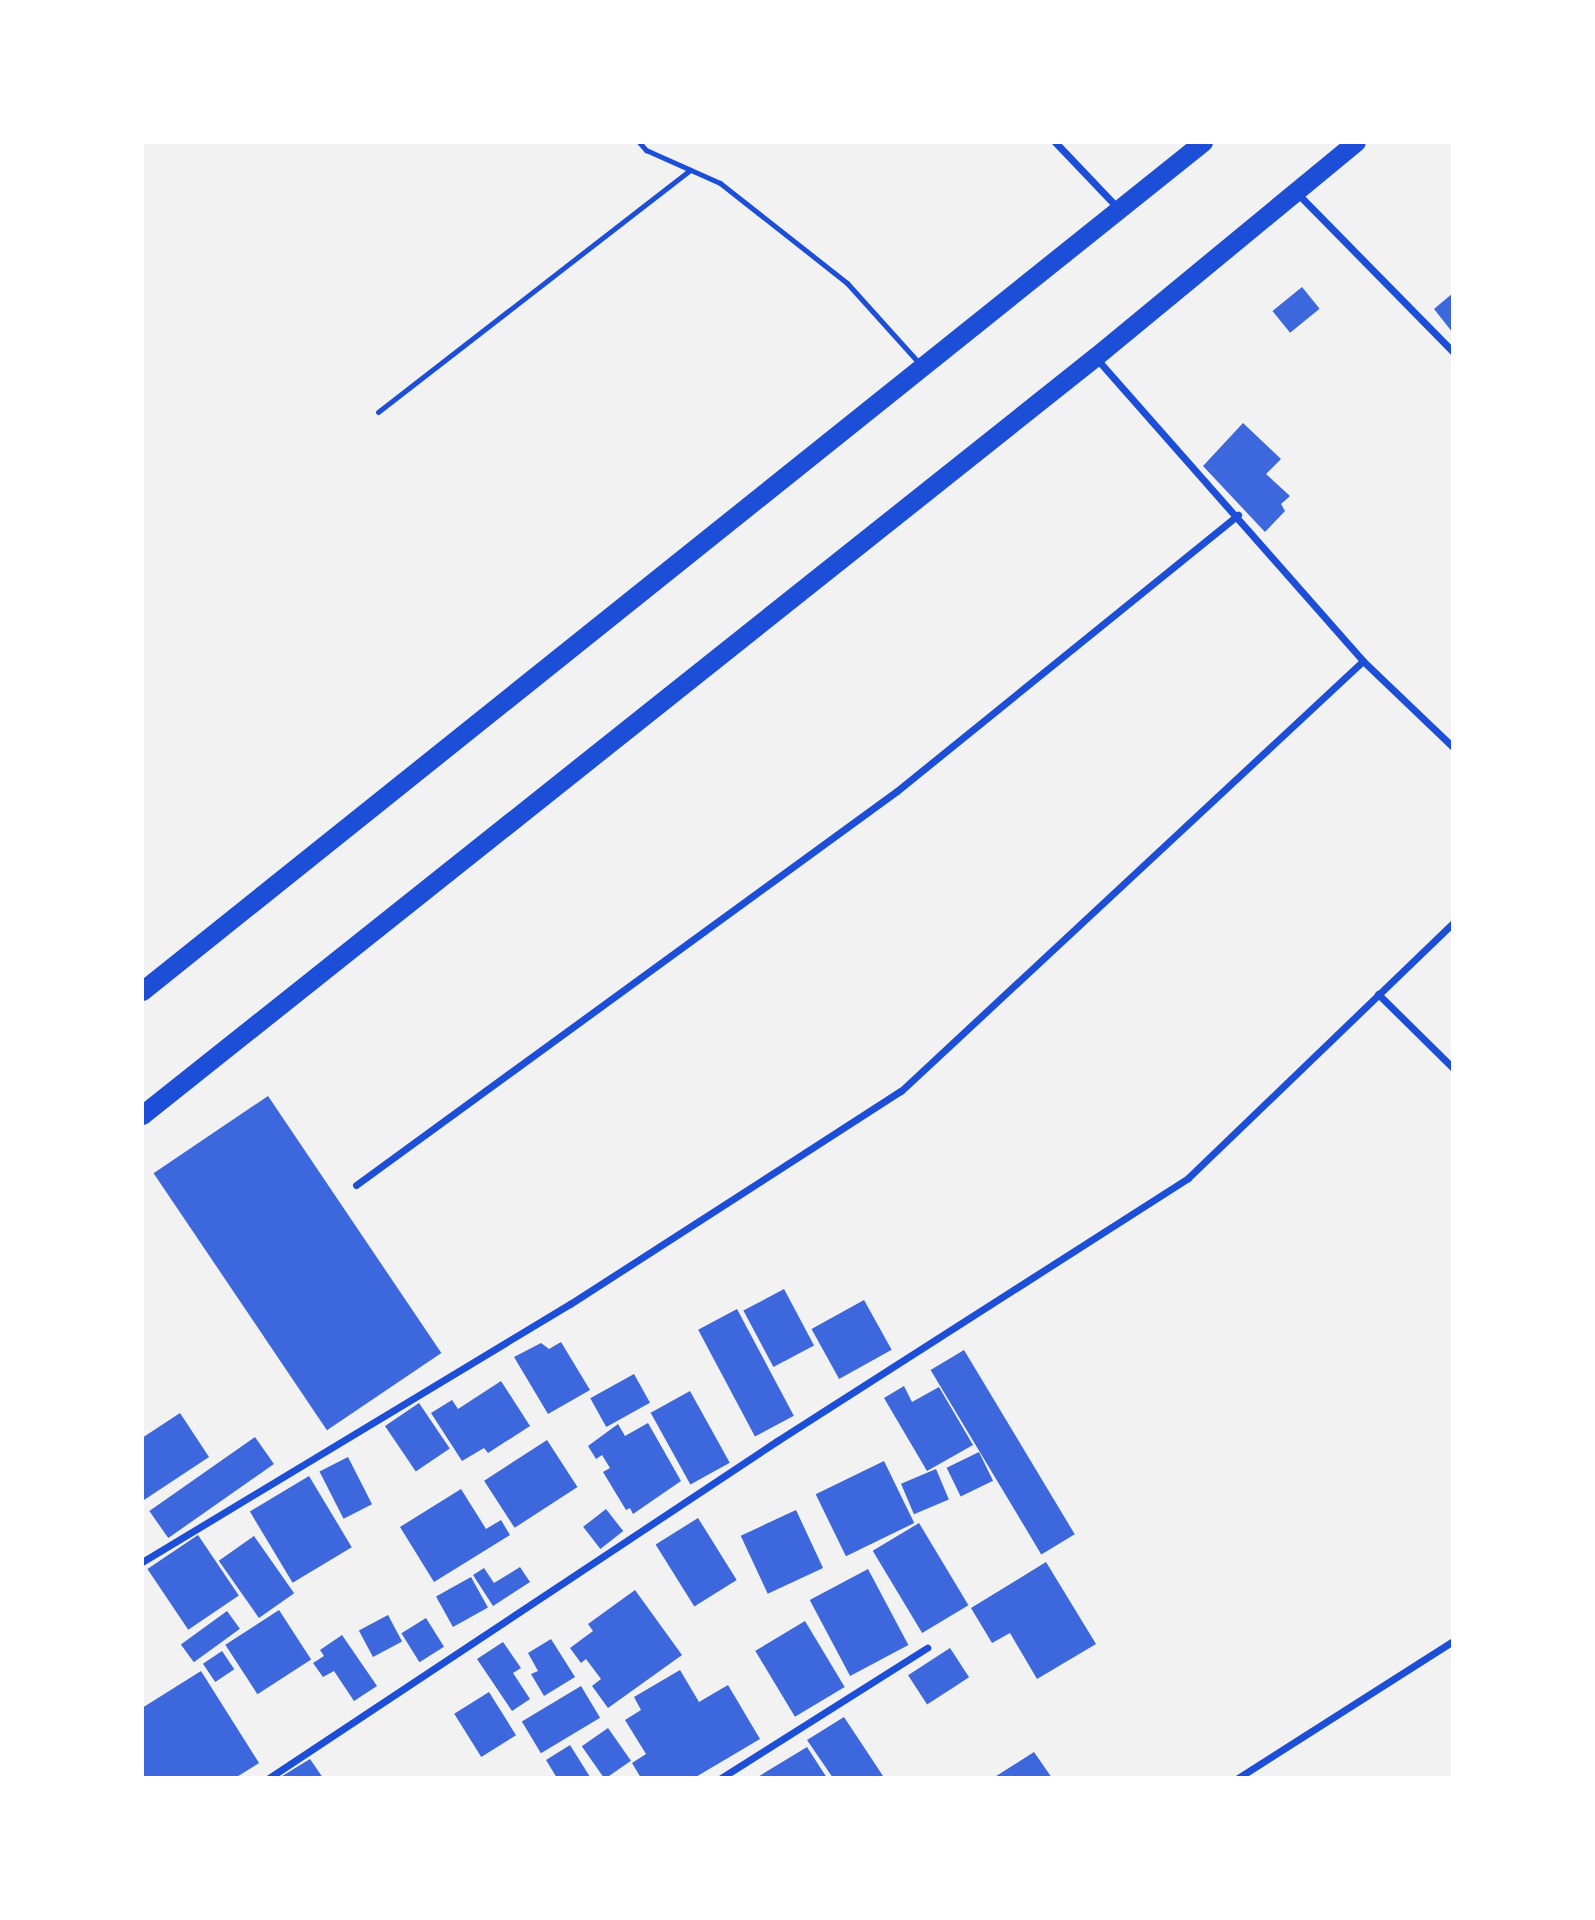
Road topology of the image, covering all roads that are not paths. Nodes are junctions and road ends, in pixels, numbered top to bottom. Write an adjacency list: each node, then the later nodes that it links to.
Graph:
1 (639, 142): 5 (lane)
2 (1055, 142): 7 (street)
3 (1203, 142): 7 (highway)
4 (1356, 142): 6 (highway)
5 (690, 170): 10 (lane); 11 (lane)
6 (1296, 192): 8 (street); 9 (highway)
7 (1118, 208): 10 (highway)
8 (1453, 352)
9 (1095, 357): 12 (street); 19 (highway)
10 (922, 365): 16 (highway)
11 (378, 412)
12 (1238, 515): 13 (street); 20 (street)
13 (1363, 661): 14 (street); 21 (street)
14 (1453, 747)
15 (1453, 923): 17 (street)
16 (142, 991)
17 (1378, 994): 18 (street); 24 (street)
18 (1453, 1068)
19 (142, 1115)
20 (356, 1185)
21 (142, 1562)
22 (1453, 1641): 26 (street)
23 (927, 1648): 25 (street)
24 (269, 1778)
25 (721, 1778)
26 (1238, 1778)

